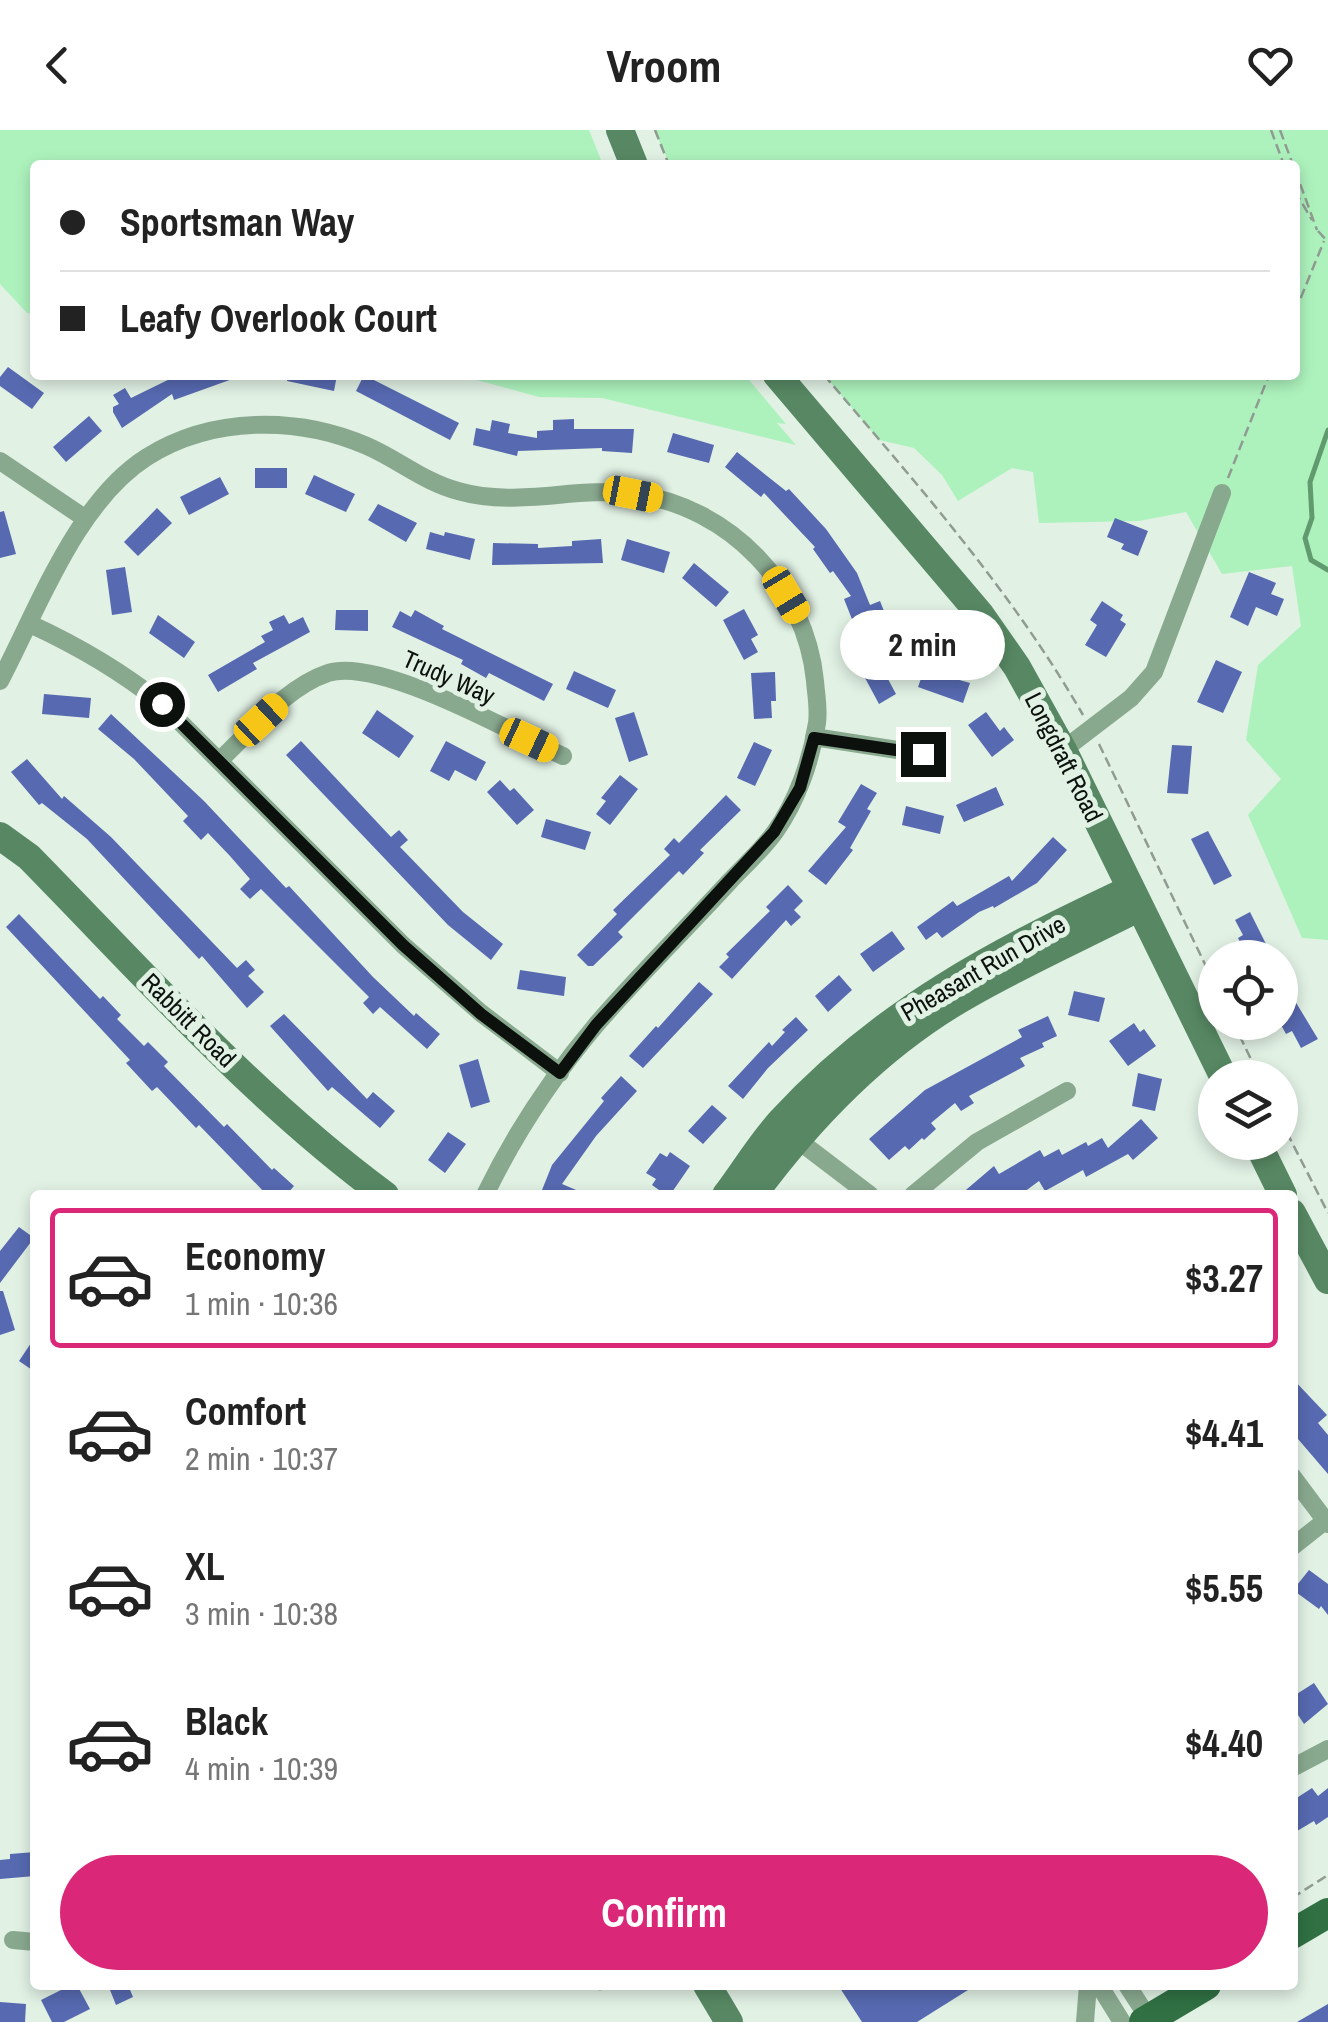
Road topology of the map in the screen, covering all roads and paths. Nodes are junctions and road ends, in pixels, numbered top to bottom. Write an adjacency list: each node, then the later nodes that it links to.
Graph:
1 (620, 130): 5 (street)
2 (654, 130): 6 (path)
3 (1271, 130): 7 (path)
4 (1280, 130): 8 (path)
5 (632, 160)
6 (666, 160)
7 (1282, 160)
8 (1291, 160)
9 (1300, 183): 11 (path)
10 (1300, 199): 11 (path)
11 (1318, 230): 12 (path)
12 (1326, 241): 13 (path)
13 (1300, 301)
14 (781, 380): 22 (street, Longdraft Road)
15 (1268, 380): 17 (path)
16 (0, 461): 18 (street)
17 (1222, 493): 22 (street)
18 (86, 519): 19 (street); 21 (street)
19 (30, 624): 20 (street); 25 (street)
20 (0, 681)
21 (814, 738): 23 (street); 29 (street)
22 (1062, 750): 27 (street, Longdraft Road)
23 (923, 754)
24 (563, 756): 25 (street, Trudy Way)
25 (220, 759): 29 (street)
26 (0, 836): 34 (street, Rabbitt Road)
27 (1135, 898): 28 (street, Longdraft Road); 31 (street, Pheasant Run Drive); 36 (street, Pheasant Run Drive)
28 (1215, 1060)
29 (560, 1073): 35 (street)
30 (1066, 1091): 39 (street)
31 (795, 1138): 37 (street, Pheasant Run Drive); 38 (street)
32 (1298, 1154): 41 (path)
33 (1266, 1160): 40 (street)
34 (378, 1190)
35 (487, 1190)
36 (730, 1190)
37 (757, 1190)
38 (863, 1190)
39 (919, 1190)
40 (1281, 1190)
41 (1328, 1213)
42 (1298, 1224): 43 (street)
43 (1328, 1280)
44 (1298, 1484): 45 (street)
45 (1326, 1522): 46 (street)
46 (1298, 1542)
47 (1328, 1748): 48 (street)
48 (1298, 1765)
49 (1328, 1875): 50 (path)
50 (1298, 1894)
51 (1328, 1912): 52 (main road)
52 (1298, 1930)
53 (13, 1940): 54 (street)
54 (30, 1942)
55 (710, 1990): 61 (street)
56 (1088, 1990): 62 (street)
57 (1104, 1990): 60 (street)
58 (1129, 1990): 60 (street)
59 (1191, 1990): 60 (main road)
60 (1138, 2021)
61 (729, 2022)
62 (1085, 2022)

